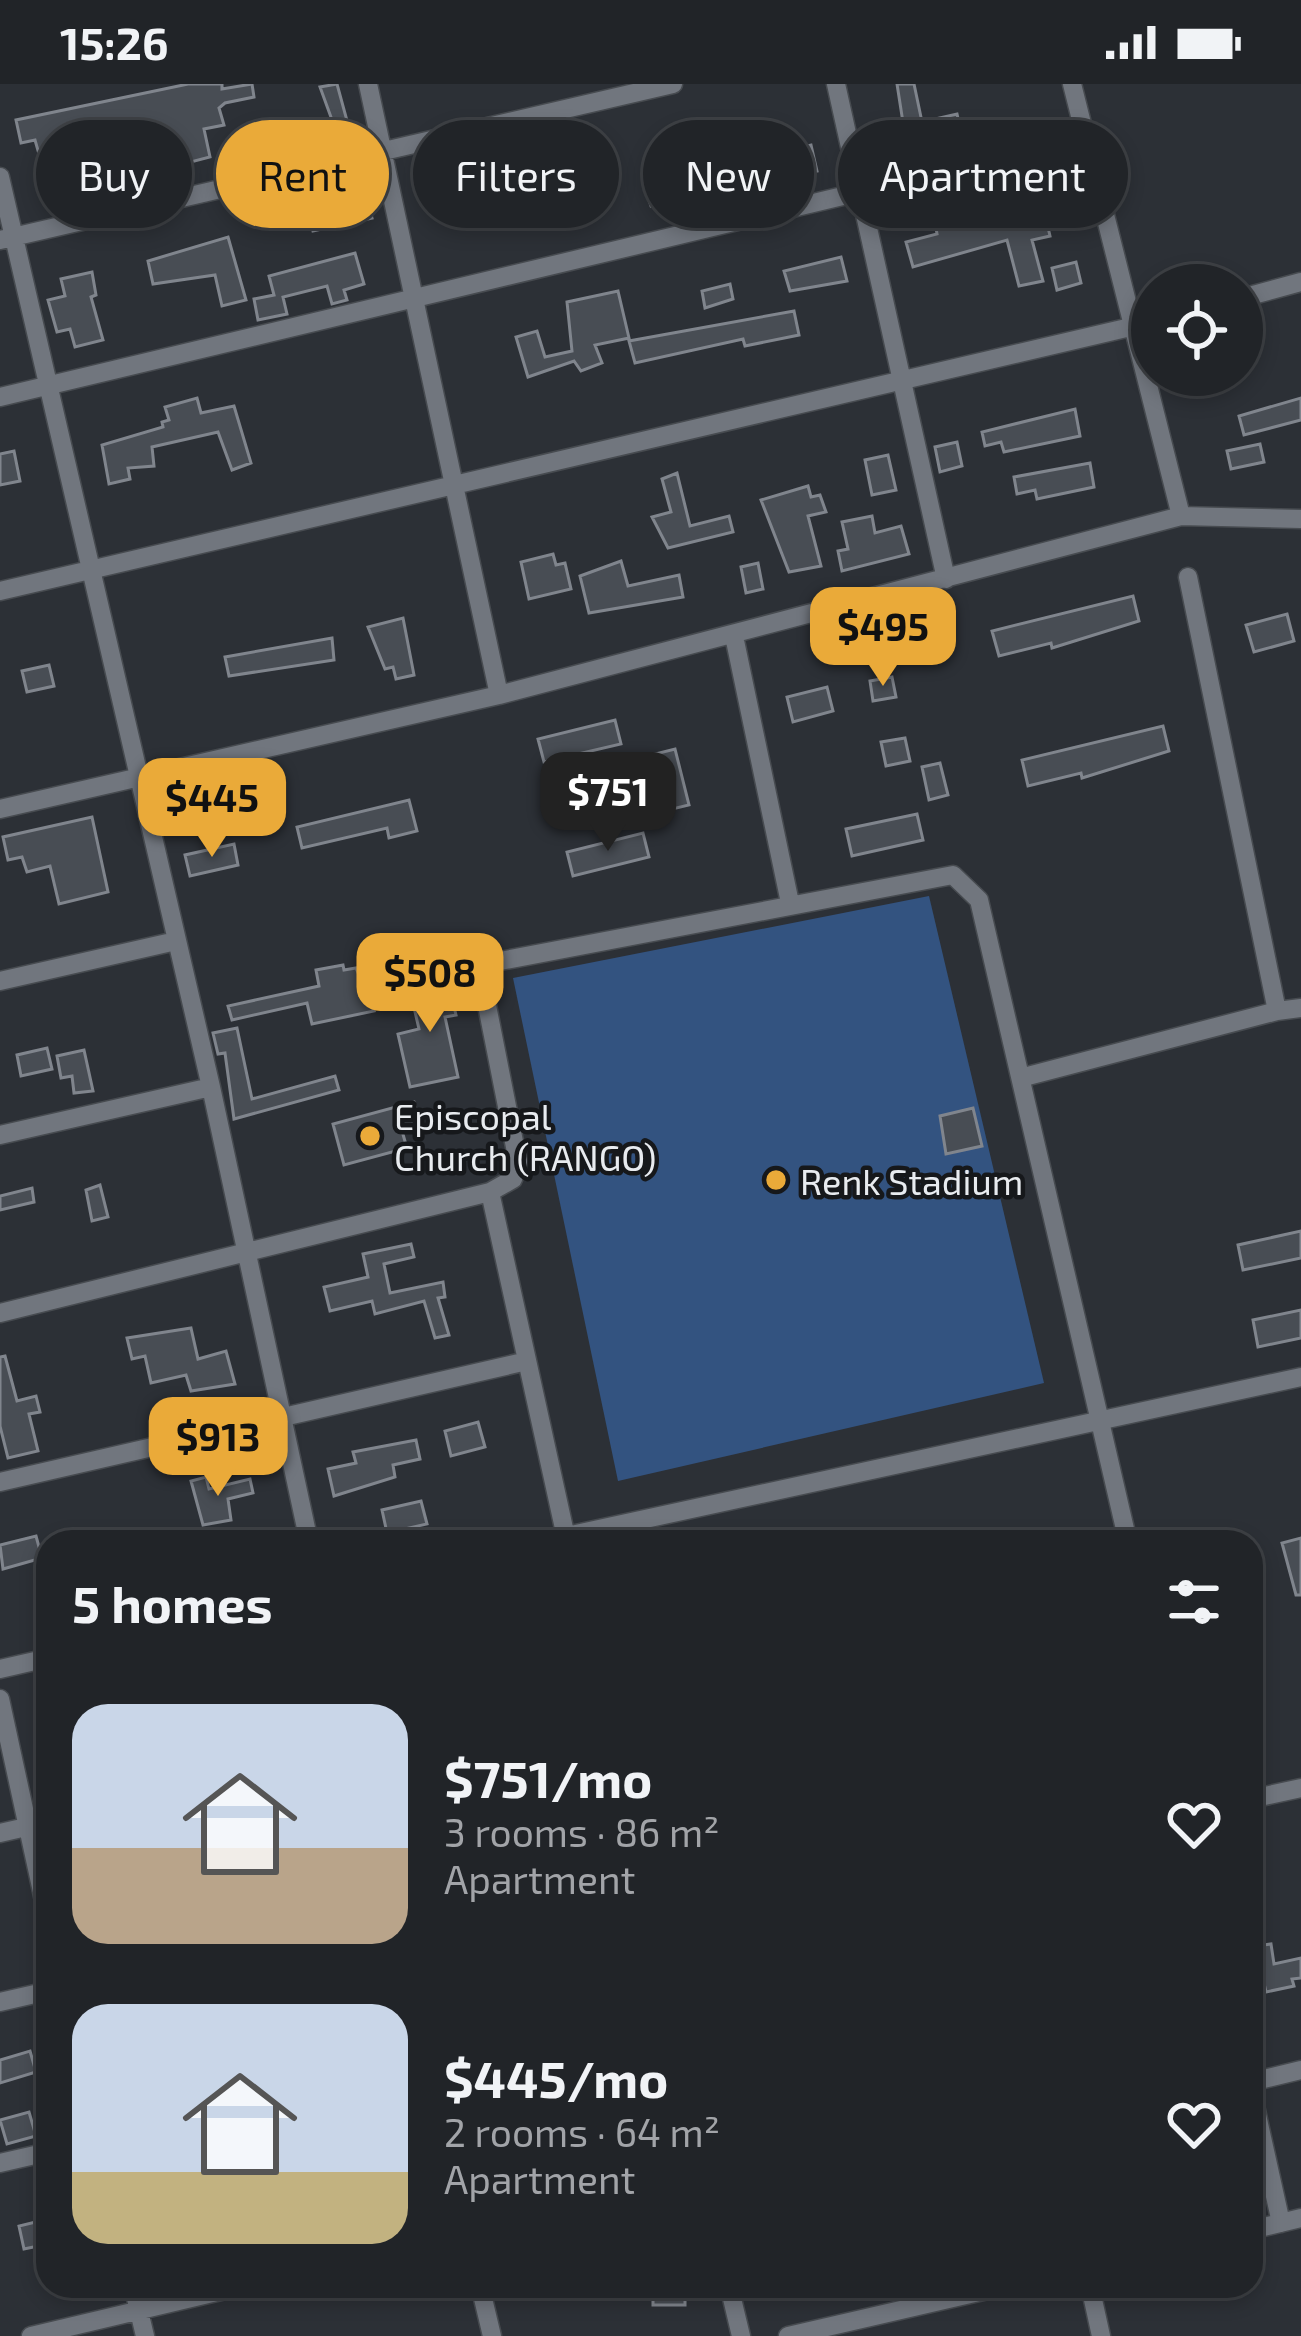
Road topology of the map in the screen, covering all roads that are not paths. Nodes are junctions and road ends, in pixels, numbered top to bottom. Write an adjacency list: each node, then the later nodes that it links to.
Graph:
1 (368, 84): 5 (street)
2 (673, 84): 8 (street)
3 (836, 84): 6 (street)
4 (1072, 84): 7 (street)
5 (376, 120)
6 (844, 120)
7 (1081, 120)
8 (389, 151)
9 (0, 177): 15 (street)
10 (389, 178): 18 (street)
11 (216, 191): 15 (street)
12 (838, 197): 18 (street)
13 (868, 228): 20 (street)
14 (1106, 228): 19 (street)
15 (7, 239): 21 (street)
16 (1301, 282): 17 (street)
17 (1263, 292)
18 (417, 298): 21 (street); 23 (street)
19 (1130, 328): 20 (street); 24 (street)
20 (901, 382): 23 (street); 28 (street)
21 (49, 386): 22 (street); 26 (street)
22 (0, 397)
23 (456, 486): 26 (street); 31 (street)
24 (1181, 516): 25 (street); 28 (street)
25 (1301, 519)
26 (92, 571): 29 (street); 32 (street)
27 (1188, 577): 38 (street)
28 (946, 579): 30 (street)
29 (0, 591)
30 (734, 636): 31 (street); 34 (street)
31 (499, 695): 32 (street)
32 (139, 778): 33 (street); 35 (street)
33 (0, 809)
34 (790, 903): 39 (street); 42 (street)
35 (176, 941): 36 (street); 40 (street)
36 (0, 981)
37 (1301, 1008): 38 (street)
38 (1276, 1011): 39 (street)
39 (1024, 1077): 48 (street)
40 (211, 1087): 41 (street); 43 (street)
41 (0, 1135)
42 (490, 1192): 43 (street); 45 (street)
43 (247, 1254): 44 (street); 47 (street)
44 (0, 1313)
45 (527, 1361): 47 (street); 51 (street)
46 (1301, 1377): 48 (street)
47 (285, 1416): 49 (street); 50 (street)
48 (1100, 1419): 52 (street); 53 (street)
49 (0, 1482)
50 (307, 1530)
51 (565, 1530)
52 (607, 1530)
53 (1125, 1530)
54 (36, 1661): 55 (street)
55 (0, 1669)
56 (0, 1699): 59 (street)
57 (1301, 1788): 58 (street)
58 (1263, 1796)
59 (36, 1814)
60 (36, 1825): 61 (street)
61 (0, 1834)
62 (36, 1994): 63 (street)
63 (0, 2002)
64 (1301, 2070): 65 (street)
65 (1263, 2081)
66 (1263, 2126): 69 (street)
67 (36, 2155): 68 (street)
68 (0, 2163)
69 (1291, 2220)
70 (136, 2298): 76 (street)
71 (188, 2298): 76 (street)
72 (483, 2298): 79 (street)
73 (732, 2298): 80 (street)
74 (953, 2298): 81 (street)
75 (1093, 2298): 82 (street)
76 (139, 2309): 77 (street); 78 (street)
77 (31, 2336)
78 (145, 2336)
79 (492, 2336)
80 (741, 2336)
81 (788, 2336)
82 (1101, 2336)

